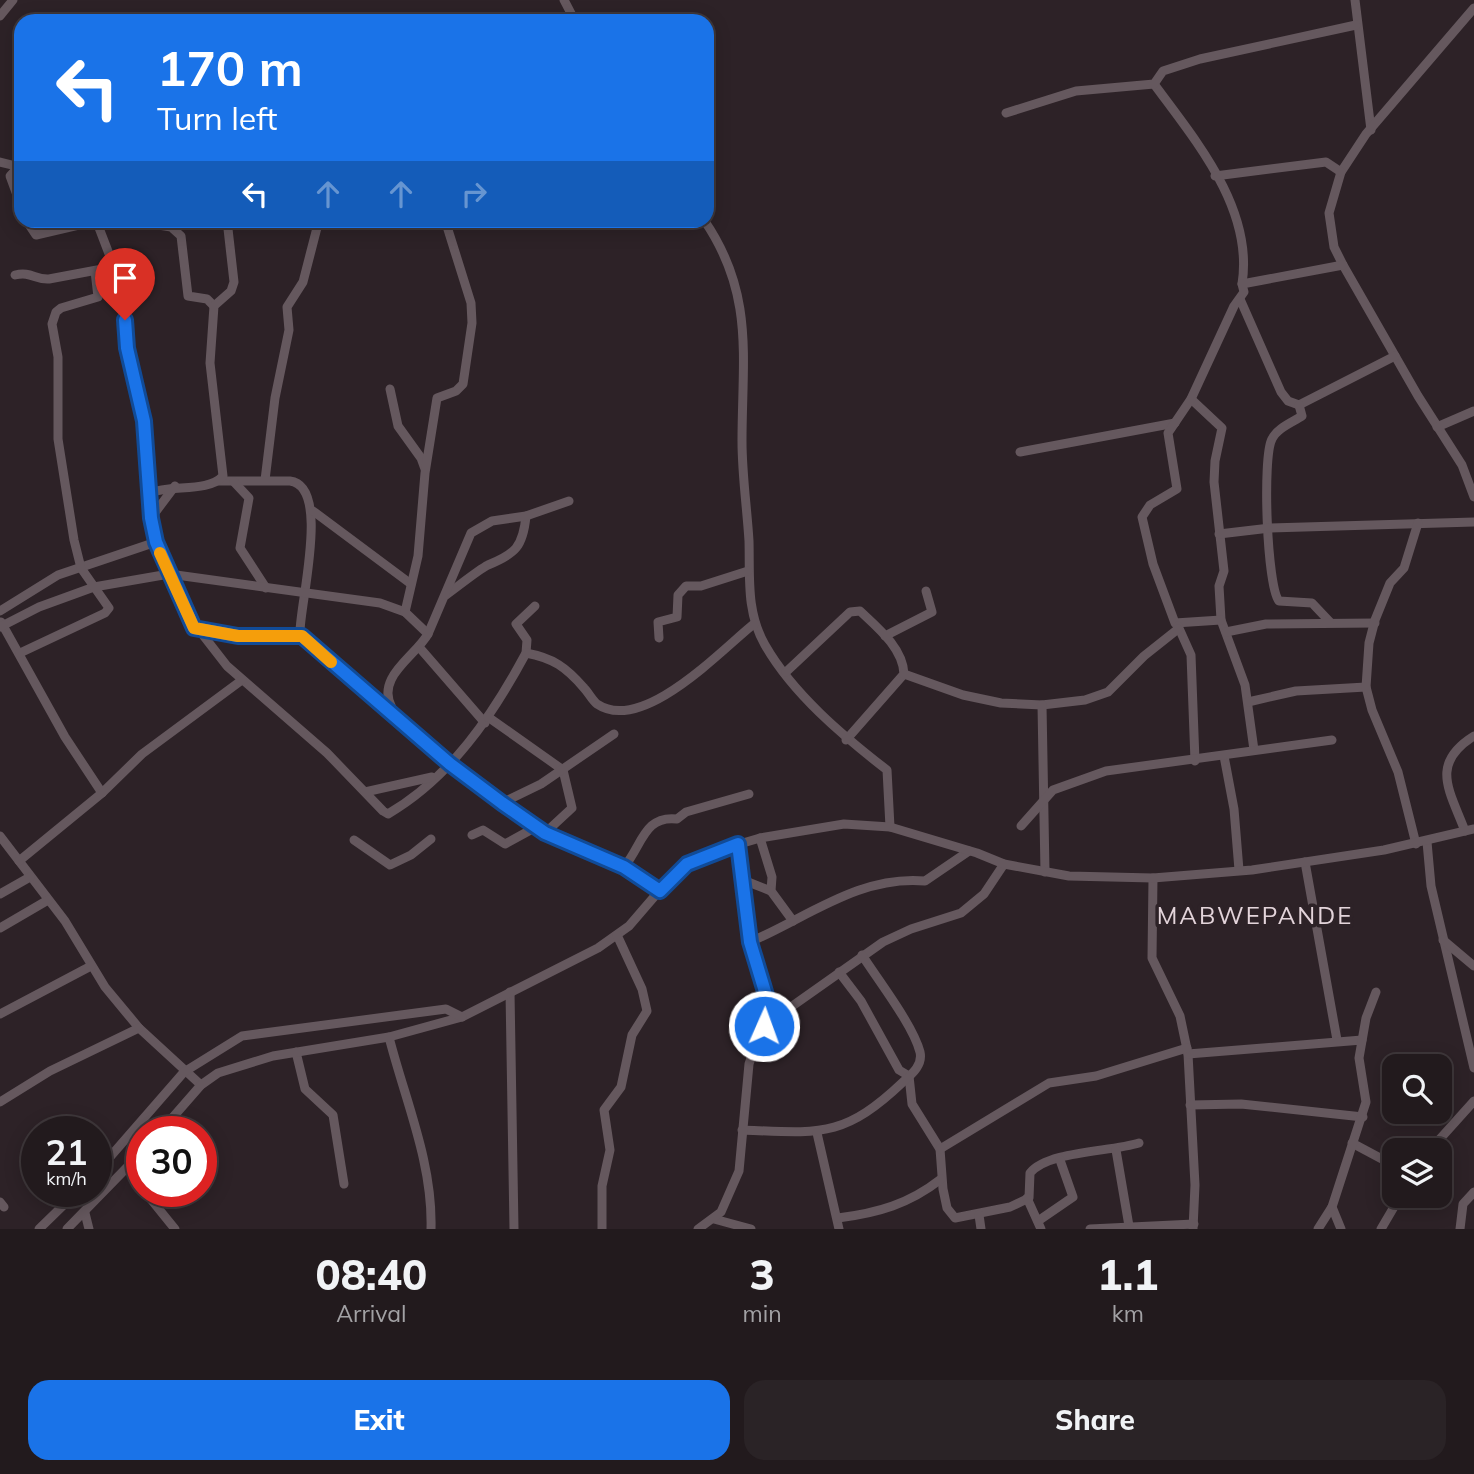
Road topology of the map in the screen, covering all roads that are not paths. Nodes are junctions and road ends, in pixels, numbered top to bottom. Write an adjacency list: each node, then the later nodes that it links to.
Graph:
1 (13, 0): 4 (street)
2 (1355, 0): 5 (street)
3 (1474, 8): 8 (street)
4 (0, 16)
5 (1356, 25): 6 (street); 8 (street)
6 (1154, 84): 7 (street); 11 (street)
7 (1006, 113)
8 (1371, 130): 10 (street)
9 (14, 171): 12 (street)
10 (1341, 172): 11 (street); 21 (street)
11 (1215, 176): 25 (street)
12 (14, 187)
13 (31, 228): 14 (street)
14 (66, 228)
15 (99, 228): 22 (street)
16 (173, 228): 27 (street)
17 (228, 228): 27 (street)
18 (317, 228): 37 (street)
19 (447, 228): 36 (street)
20 (709, 228): 53 (street)
21 (1343, 265): 25 (street); 28 (street)
22 (113, 267): 23 (street); 41 (street)
23 (95, 271): 24 (street); 52 (street)
24 (15, 275)
25 (1242, 284): 26 (street)
26 (1240, 299): 30 (street); 31 (street)
27 (214, 306): 38 (street)
28 (1395, 356): 31 (street); 34 (street)
29 (390, 389): 36 (street)
30 (1191, 399): 33 (street); 50 (street)
31 (1299, 405): 49 (street)
32 (1474, 411): 34 (street)
33 (1175, 422): 35 (street); 69 (street)
34 (1437, 427): 42 (street)
35 (1020, 452)
36 (425, 473): 55 (street)
37 (265, 480): 39 (street); 44 (street)
38 (218, 481): 39 (street); 40 (street)
39 (234, 482): 57 (street)
40 (175, 486): 41 (street); 46 (street)
41 (150, 494): 46 (street)
42 (1474, 497)
43 (569, 501): 45 (street)
44 (313, 511): 55 (street); 59 (street)
45 (526, 516): 60 (street); 60 (street)
46 (151, 518): 51 (street)
47 (1474, 522): 48 (street)
48 (1418, 523): 49 (street); 67 (street)
49 (1270, 528): 50 (street); 66 (street)
50 (1219, 534): 64 (street)
51 (156, 542): 52 (street); 54 (street)
52 (81, 568): 56 (street); 62 (street)
53 (748, 571): 65 (street); 75 (street)
54 (169, 574): 56 (street); 57 (street); 70 (street)
55 (411, 584): 63 (street)
56 (94, 587): 68 (street); 77 (street)
57 (265, 588): 59 (street)
58 (926, 591): 74 (street)
59 (303, 593): 63 (street); 73 (street)
60 (444, 596): 72 (street)
61 (535, 606): 78 (street)
62 (0, 611)
63 (405, 612): 72 (street)
64 (1221, 620): 69 (street); 71 (street)
65 (755, 622): 78 (street); 79 (street)
66 (1330, 622): 67 (street); 71 (street)
67 (1375, 623): 82 (street)
68 (1, 624): 77 (street)
69 (1178, 627): 84 (street); 93 (street)
70 (194, 628): 73 (street); 81 (street)
71 (1226, 632): 83 (street)
72 (428, 634): 76 (street)
73 (302, 636): 85 (street)
74 (885, 636): 79 (street); 80 (street)
75 (659, 638)
76 (419, 647): 85 (street); 86 (street)
77 (20, 653): 98 (street)
78 (526, 653): 86 (street)
79 (786, 672): 89 (street)
80 (904, 674): 84 (street); 89 (street)
81 (242, 680): 97 (street); 98 (street)
82 (1366, 687): 83 (street); 114 (street)
83 (1248, 702): 91 (street)
84 (1042, 705): 100 (street)
85 (394, 713): 94 (street)
86 (487, 720): 94 (street); 95 (street)
87 (614, 734): 95 (street)
88 (1474, 736): 105 (street)
89 (846, 740): 104 (street)
90 (1332, 740): 91 (street)
91 (1254, 750): 92 (street)
92 (1224, 756): 93 (street); 120 (street)
93 (1195, 761): 100 (street)
94 (450, 764): 96 (street); 101 (street)
95 (563, 770): 101 (street); 106 (street)
96 (437, 776): 97 (street); 97 (street)
97 (365, 792)
98 (102, 793): 116 (street)
99 (749, 794): 119 (street)
100 (1043, 799): 102 (street); 121 (street)
101 (502, 803): 103 (street)
102 (1021, 826)
103 (536, 827): 106 (street); 107 (street)
104 (890, 827): 109 (street); 115 (street)
105 (1470, 830): 112 (street)
106 (545, 833): 119 (street)
107 (472, 835)
108 (0, 836): 116 (street)
109 (760, 838): 113 (street); 126 (street)
110 (354, 839): 111 (street)
111 (431, 839)
112 (1427, 842): 114 (street); 132 (street)
113 (738, 844): 124 (street); 125 (street)
114 (1416, 844): 117 (street)
115 (969, 851): 118 (street); 129 (street)
116 (19, 861): 122 (street)
117 (1305, 862): 120 (street); 145 (street)
118 (1004, 864): 121 (street); 134 (street)
119 (624, 867): 125 (street)
120 (1239, 870): 123 (street)
121 (1045, 872): 123 (street)
122 (30, 877): 127 (street); 128 (street)
123 (1153, 878): 147 (street)
124 (743, 880): 126 (street); 133 (street)
125 (660, 891): 131 (street)
126 (771, 891): 129 (street)
127 (0, 894)
128 (48, 900): 130 (street); 135 (street)
129 (793, 921): 133 (street)
130 (0, 928)
131 (617, 935): 138 (street); 190 (street)
132 (1443, 940): 136 (street); 149 (street)
133 (750, 942): 142 (street)
134 (862, 955): 137 (street); 151 (street)
135 (91, 966): 140 (street); 143 (street)
136 (1474, 966)
137 (839, 972): 142 (street); 151 (street)
138 (510, 992): 141 (street); 189 (street)
139 (1376, 992): 146 (street)
140 (0, 1014)
141 (462, 1017): 144 (street); 150 (street)
142 (764, 1026): 158 (street)
143 (139, 1028): 150 (street); 154 (street)
144 (389, 1037): 148 (street); 188 (street)
145 (1337, 1040): 146 (street); 147 (street)
146 (1362, 1040): 157 (street)
147 (1187, 1051): 155 (street); 163 (street)
148 (296, 1052): 152 (street); 170 (street)
149 (1474, 1068)
150 (184, 1072): 152 (street); 165 (street)
151 (909, 1076): 159 (street); 163 (street)
152 (201, 1085): 156 (street)
153 (1474, 1101): 160 (street)
154 (0, 1102)
155 (1190, 1105): 157 (street); 183 (street)
156 (174, 1116)
157 (1363, 1117): 162 (street)
158 (742, 1130): 159 (street); 180 (street)
159 (817, 1133): 179 (street)
160 (1441, 1138)
161 (1139, 1143): 164 (street)
162 (1352, 1143): 166 (street); 175 (street)
163 (940, 1149): 169 (street)
164 (1116, 1150): 167 (street); 182 (street)
165 (112, 1155)
166 (1382, 1159)
167 (1060, 1160): 172 (street); 181 (street)
168 (126, 1169): 177 (street)
169 (941, 1179): 178 (street); 179 (street)
170 (344, 1184)
171 (1474, 1192): 199 (street)
172 (1027, 1198): 178 (street); 181 (street)
173 (62, 1207): 184 (street)
174 (157, 1207): 187 (street)
175 (1332, 1207): 196 (street); 197 (street)
176 (1393, 1208): 198 (street)
177 (85, 1213): 185 (street); 186 (street)
178 (979, 1215): 194 (street)
179 (838, 1218): 193 (street)
180 (714, 1219): 191 (street); 192 (street)
181 (1039, 1225)
182 (1129, 1226): 183 (street); 195 (street)
183 (1194, 1226)
184 (39, 1229)
185 (67, 1229)
186 (89, 1229)
187 (175, 1229)
188 (431, 1229)
189 (514, 1229)
190 (602, 1229)
191 (698, 1229)
192 (751, 1229)
193 (839, 1229)
194 (981, 1229)
195 (1090, 1229)
196 (1318, 1229)
197 (1341, 1229)
198 (1381, 1229)
199 (1460, 1229)

